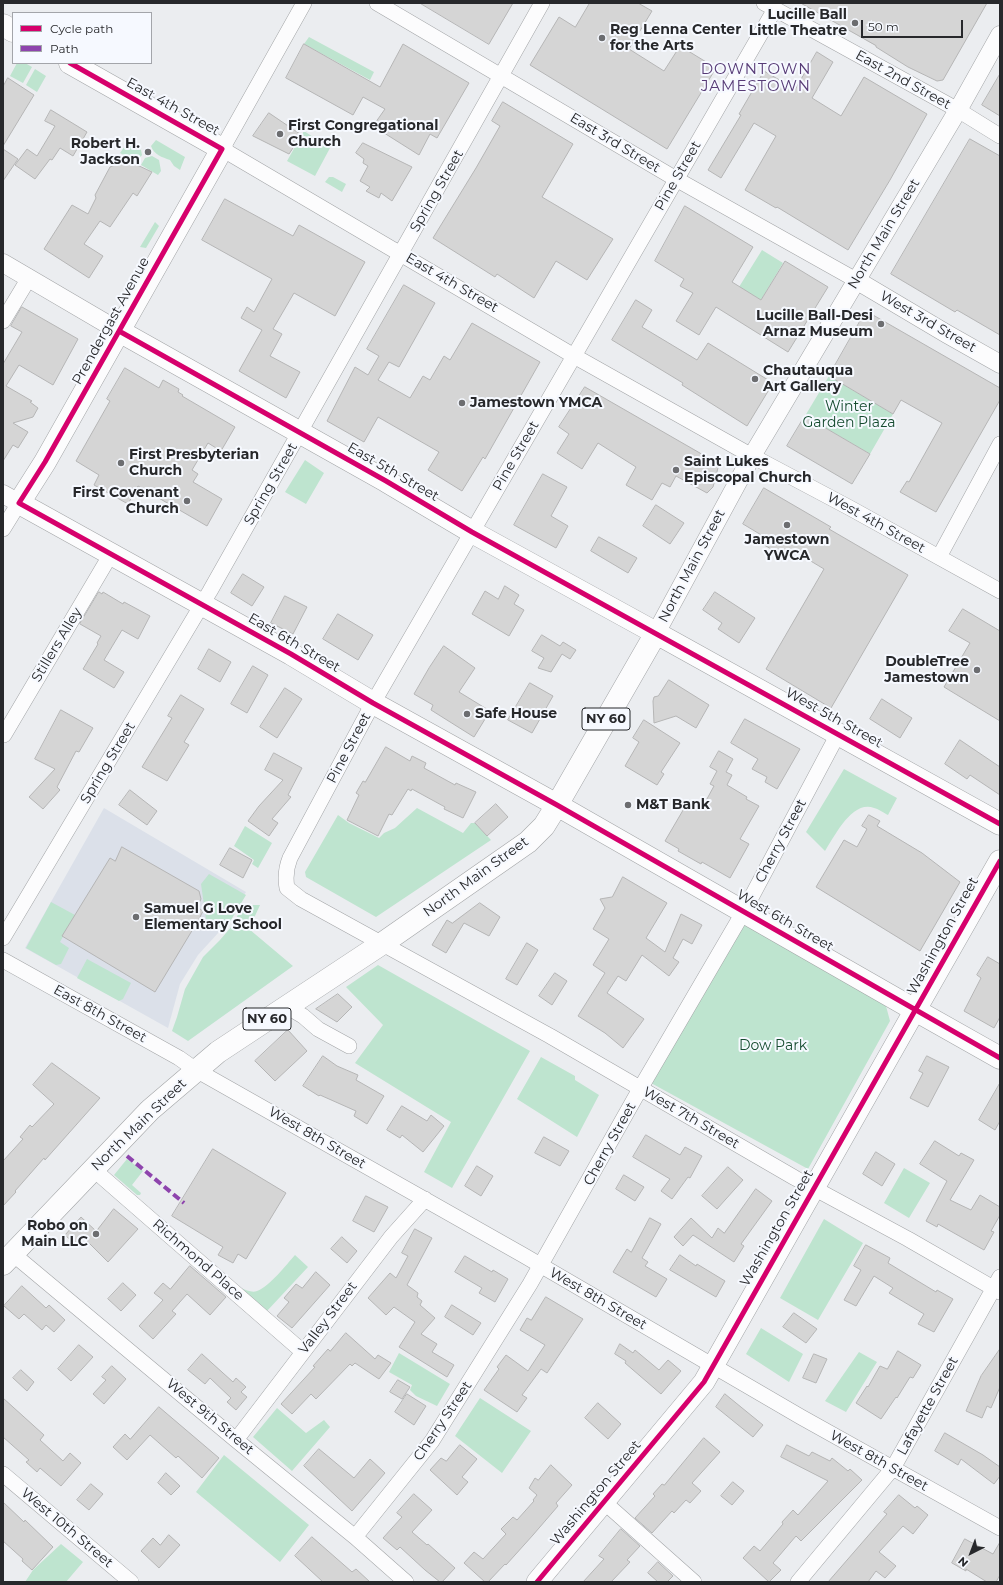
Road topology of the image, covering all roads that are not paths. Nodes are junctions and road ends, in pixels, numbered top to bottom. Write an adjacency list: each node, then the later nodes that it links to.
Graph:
1 (304, 3): 12 (street, Prendergast Avenue)
2 (376, 3): 9 (street, East 3rd Street)
3 (542, 3): 9 (street, Spring Street)
4 (769, 6): 10 (street, East 2nd Street); 13 (street, Pine Street)
5 (3, 25): 6 (main road)
6 (12, 30)
7 (1000, 35): 10 (street, North Main Street)
8 (72, 64): 12 (main road, East 4th Street)
9 (502, 76): 13 (street, East 3rd Street); 14 (street, Spring Street)
10 (958, 110): 11 (street, East 2nd Street); 17 (street, North Main Street)
11 (1000, 136)
12 (222, 149): 14 (street, East 4th Street); 19 (main road, Prendergast Avenue)
13 (676, 179): 17 (street, East 3rd Street); 20 (street, Pine Street)
14 (401, 254): 20 (street, East 4th Street); 22 (street, Spring Street)
15 (3, 262): 16 (street, East 5th Street)
16 (29, 278): 18 (street); 19 (street, East 5th Street)
17 (856, 280): 21 (street, West 3rd Street); 24 (street, North Main Street)
18 (3, 321)
19 (119, 331): 22 (main road, East 5th Street); 25 (main road, Prendergast Avenue)
20 (574, 356): 24 (street, East 4th Street); 27 (street, Pine Street)
21 (1000, 364)
22 (300, 433): 27 (main road, East 5th Street); 31 (street, Spring Street)
23 (1000, 444): 29 (street)
24 (752, 456): 29 (street, West 4th Street); 32 (street, North Main Street)
25 (11, 498): 26 (street, Prendergast Avenue); 28 (main road, East 6th Street)
26 (3, 529)
27 (472, 532): 32 (main road, East 5th Street); 33 (street, Pine Street)
28 (111, 554): 31 (main road, East 6th Street); 35 (street, Stillers Alley)
29 (938, 557): 30 (street, West 4th Street)
30 (1000, 591)
31 (202, 605): 33 (main road, East 6th Street); 43 (street, Spring Street)
32 (656, 633): 34 (main road, West 5th Street); 36 (main road, North Main Street / NY 60)
33 (373, 703): 36 (main road, East 6th Street); 41 (street, Pine Street)
34 (838, 734): 38 (main road, West 5th Street); 42 (street, Cherry Street)
35 (4, 735)
36 (557, 805): 37 (main road, West 6th Street); 39 (main road, North Main Street / NY 60)
37 (584, 820): 39 (main road, NY 60); 42 (main road, West 6th Street)
38 (1000, 824)
39 (506, 857): 44 (main road, North Main Street / NY 60)
40 (1000, 861): 47 (main road, Washington Street)
41 (287, 888): 44 (street, West 7th Street)
42 (744, 911): 47 (main road, West 6th Street); 51 (street, Cherry Street)
43 (3, 938)
44 (383, 943): 46 (main road, North Main Street / NY 60); 51 (street, West 7th Street)
45 (3, 960): 50 (street, East 8th Street)
46 (286, 1006): 48 (street); 50 (main road, North Main Street / NY 60)
47 (915, 1010): 49 (main road, West 6th Street); 53 (main road, Washington Street)
48 (349, 1046)
49 (1000, 1058)
50 (196, 1070): 52 (main road, North Main Street / NY 60); 54 (street, West 8th Street)
51 (640, 1089): 53 (street, West 7th Street); 56 (street, Cherry Street)
52 (93, 1169): 55 (main road, North Main Street / NY 60); 58 (street, Richmond Place)
53 (813, 1188): 57 (street, West 7th Street); 59 (main road, Washington Street)
54 (425, 1199): 56 (street, West 8th Street); 58 (street, Valley Street)
55 (8, 1259): 60 (street, West 9th Street)
56 (541, 1266): 59 (street, West 8th Street); 65 (street, Cherry Street)
57 (998, 1286): 61 (street, Lafayette Street)
58 (302, 1352): 60 (street, Valley Street)
59 (713, 1367): 61 (street, West 8th Street); 63 (main road, Washington Street)
60 (236, 1440): 65 (street, West 9th Street)
61 (893, 1468): 64 (street, West 8th Street); 70 (street, Lafayette Street)
62 (3, 1474): 66 (street, West 10th Street)
63 (604, 1502): 68 (main road, Washington Street); 69 (street)
64 (1000, 1528)
65 (355, 1537): 67 (street, West 9th Street)
66 (131, 1582)
67 (406, 1582)
68 (537, 1582)
69 (694, 1582)
70 (798, 1582)

